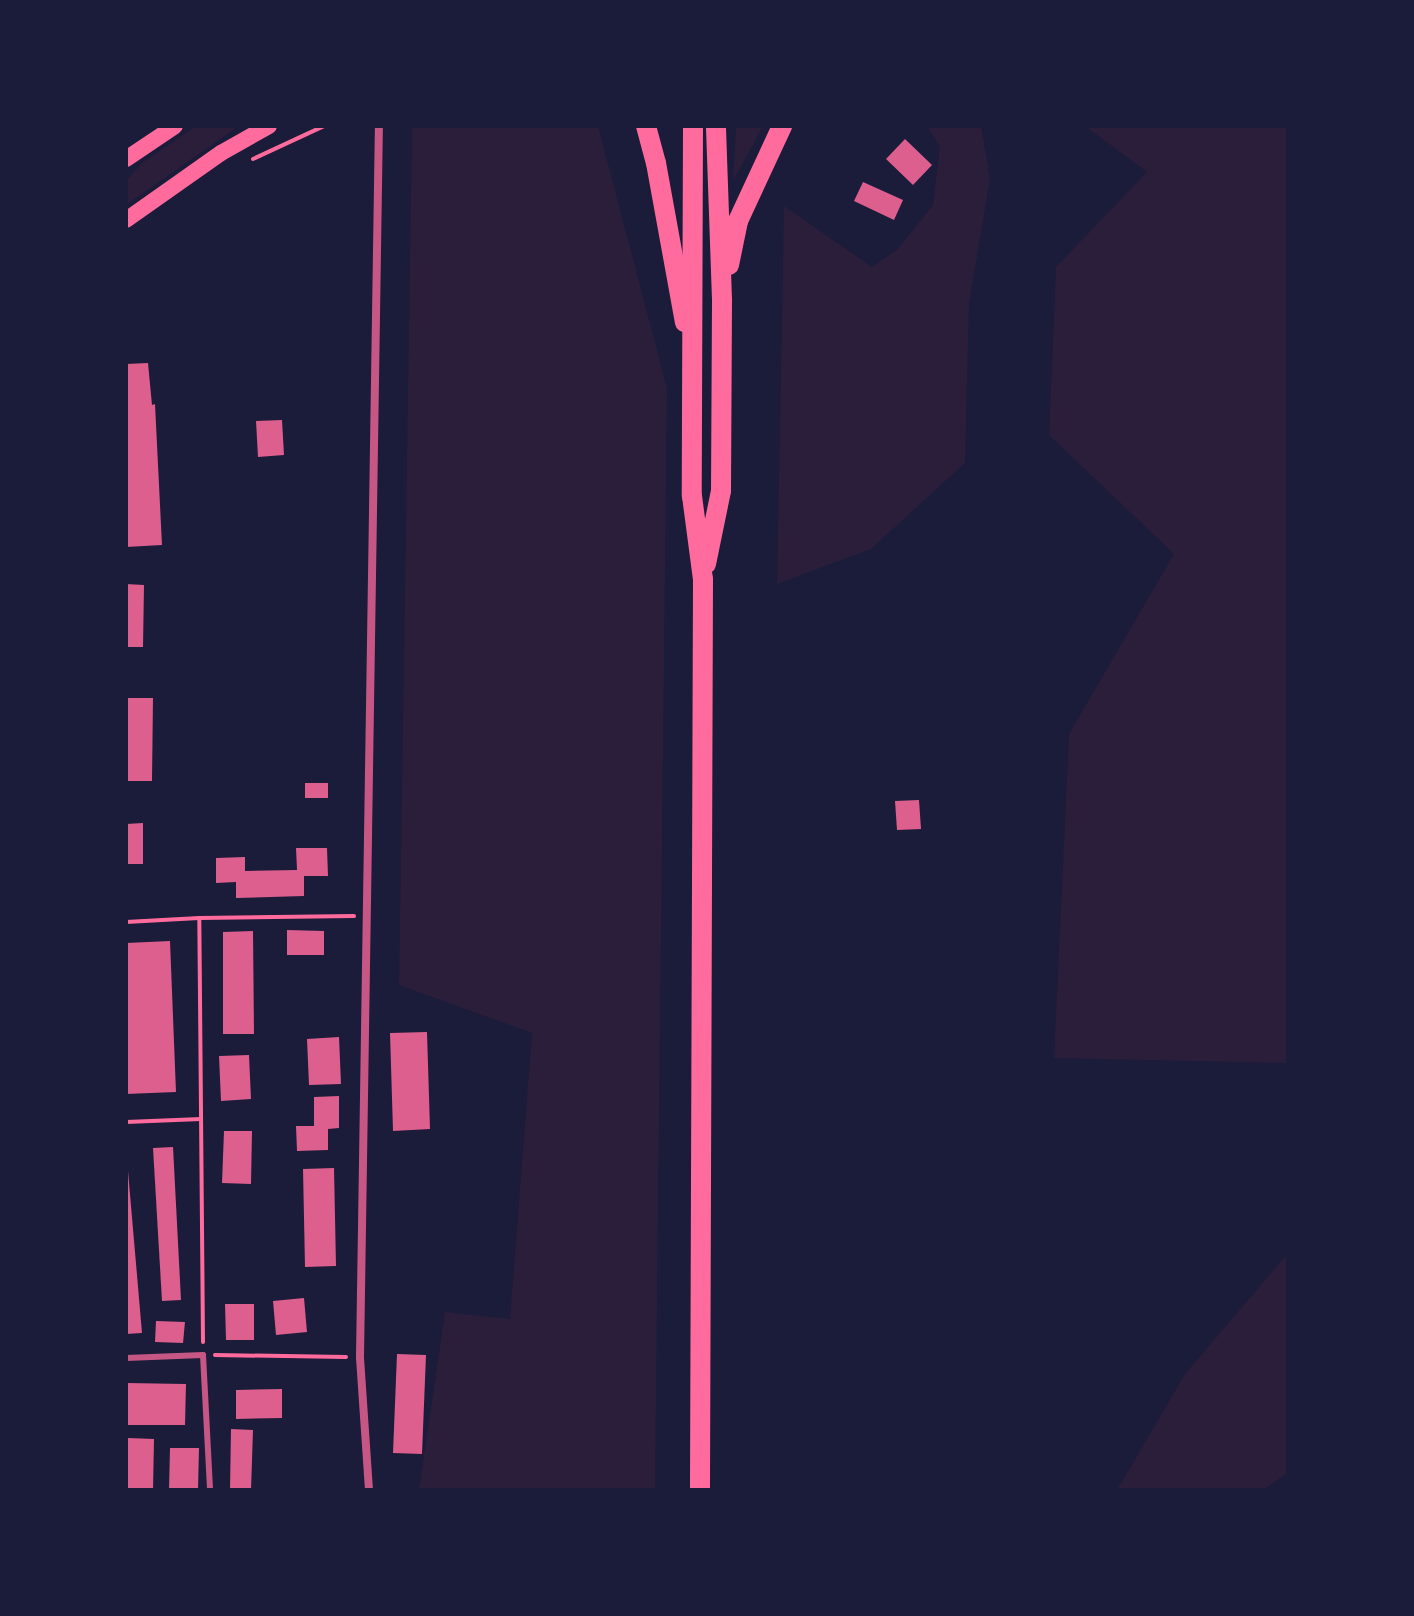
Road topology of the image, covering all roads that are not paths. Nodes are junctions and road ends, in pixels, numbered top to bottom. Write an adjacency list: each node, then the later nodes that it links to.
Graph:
1 (175, 126): 8 (main road)
2 (269, 126): 9 (main road)
3 (379, 126): 15 (street)
4 (646, 126): 11 (highway)
5 (693, 126): 11 (highway)
6 (716, 126): 10 (highway)
7 (782, 126): 10 (highway)
8 (126, 159)
9 (126, 220)
10 (722, 300): 12 (highway)
11 (694, 368): 12 (highway)
12 (703, 579): 16 (highway)
13 (126, 1358): 14 (lane)
14 (210, 1490)
15 (369, 1490)
16 (700, 1490)

